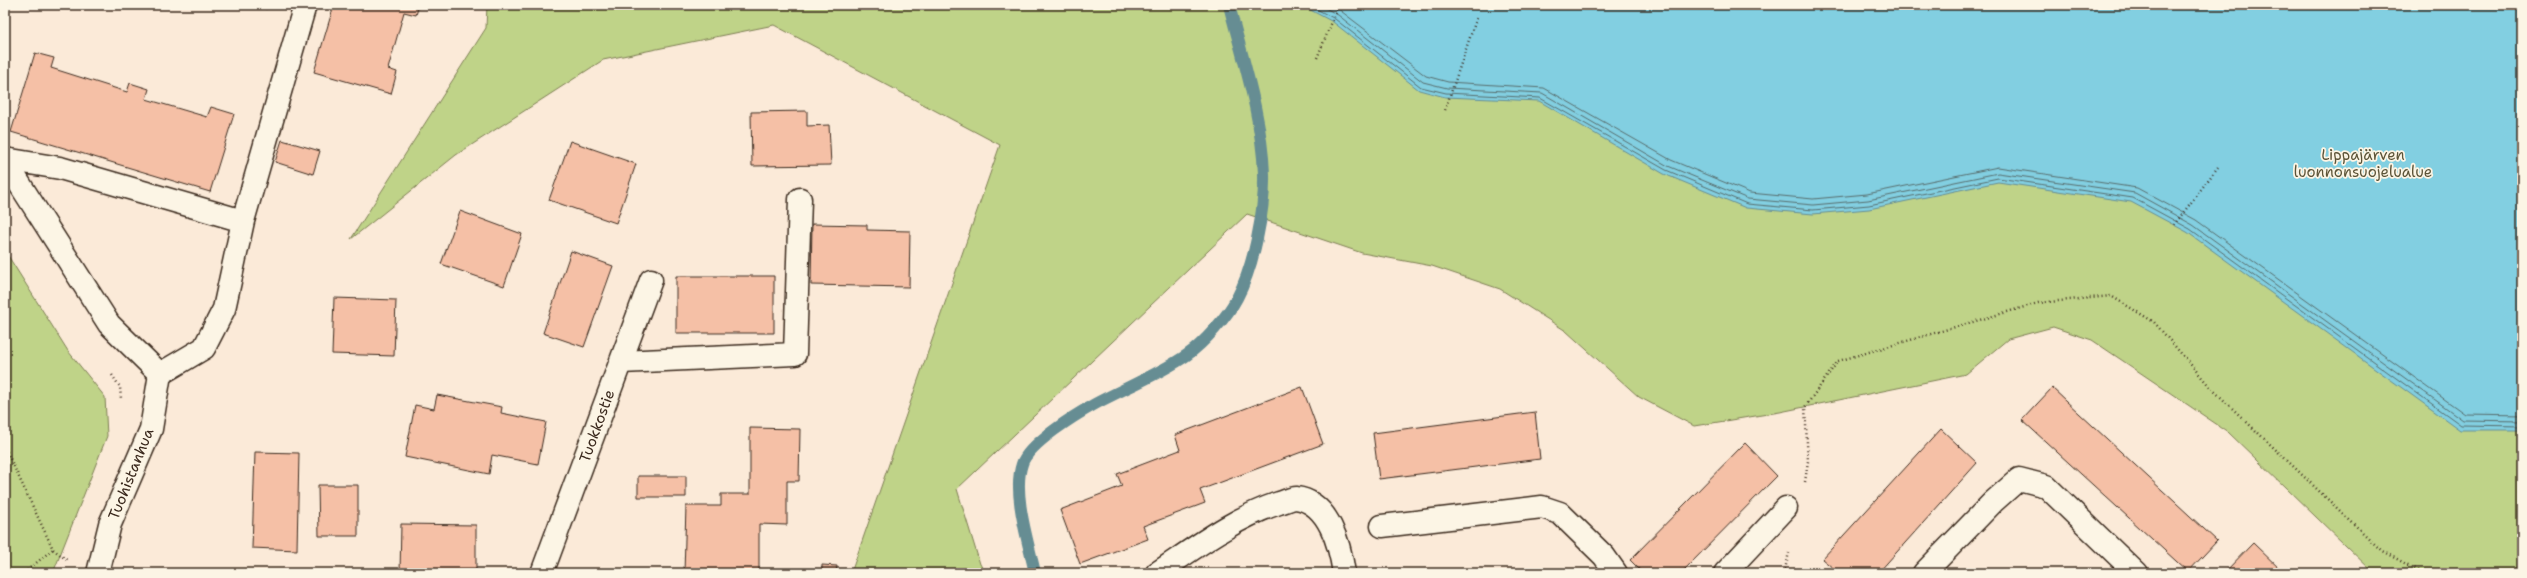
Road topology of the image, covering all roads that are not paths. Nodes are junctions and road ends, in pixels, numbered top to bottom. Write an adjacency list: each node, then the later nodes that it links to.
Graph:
1 (305, 5): 4 (street)
2 (5, 160): 4 (street); 7 (street)
3 (800, 199): 6 (street)
4 (243, 221): 7 (street)
5 (651, 280): 6 (street, Tuokkostie)
6 (621, 362): 11 (street, Tuokkostie)
7 (160, 374): 10 (street, Tuohistanhua)
8 (1786, 508): 15 (street)
9 (1382, 526): 14 (street)
10 (98, 573)
11 (542, 573)
12 (1157, 573): 13 (street)
13 (1344, 573)
14 (1616, 573)
15 (1725, 573)
16 (1924, 573): 17 (street)
17 (2136, 573)

